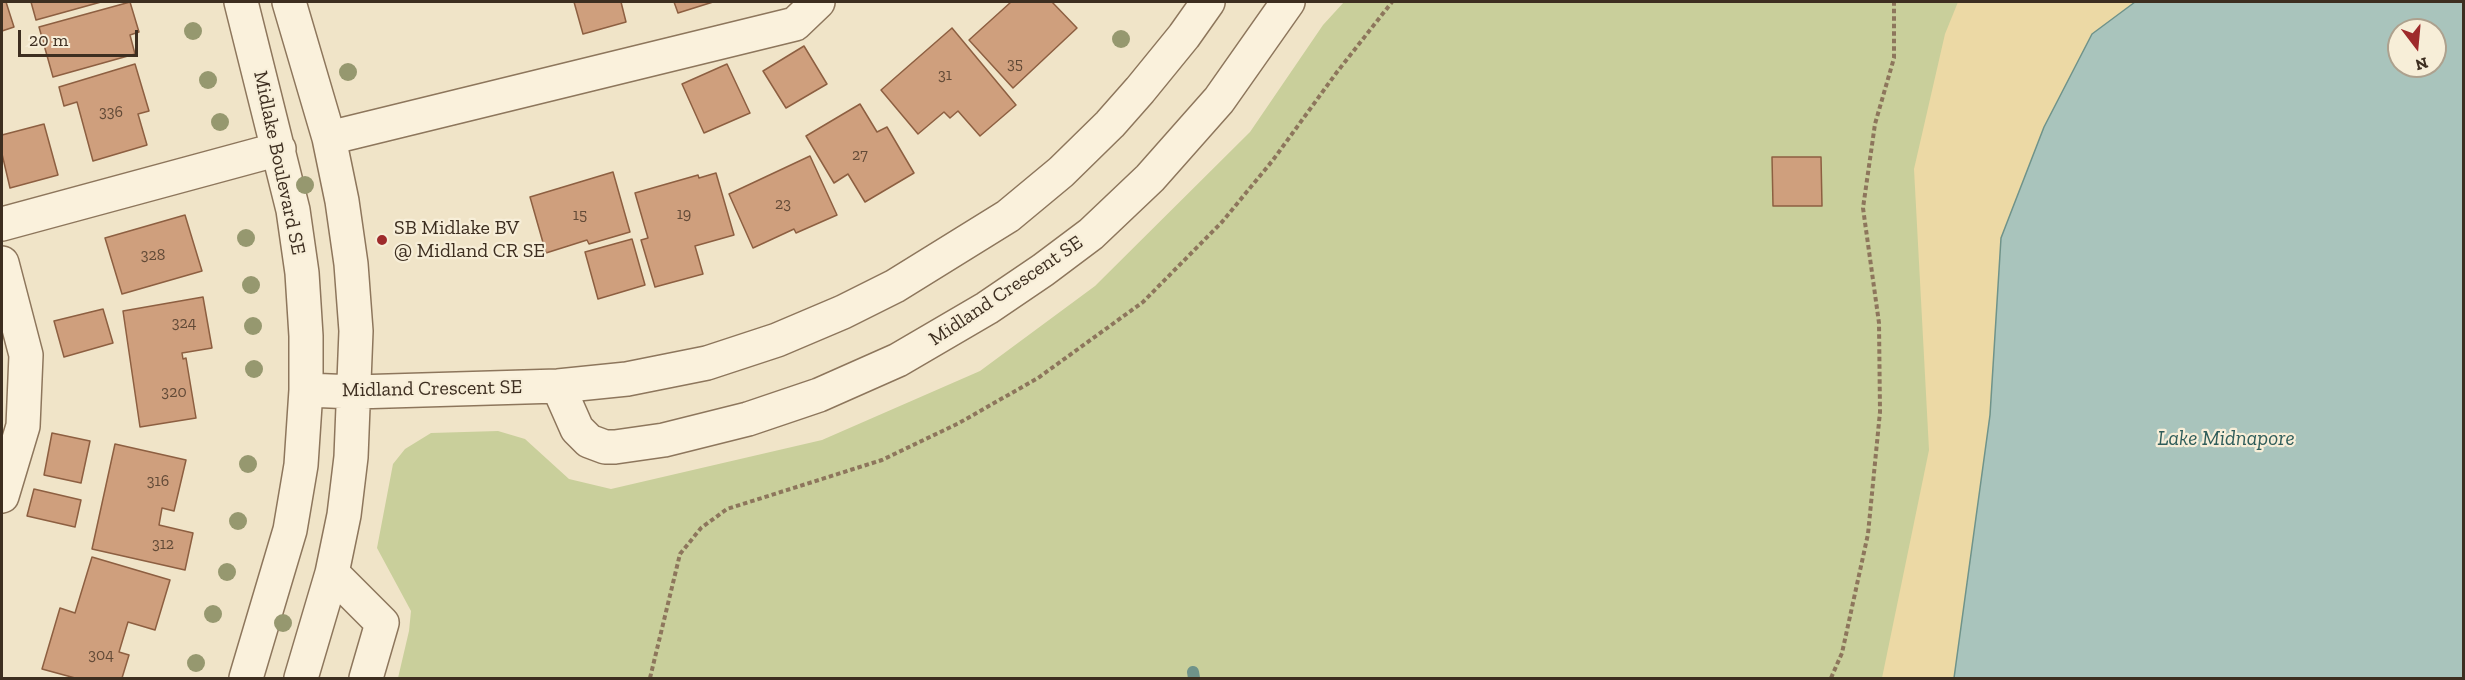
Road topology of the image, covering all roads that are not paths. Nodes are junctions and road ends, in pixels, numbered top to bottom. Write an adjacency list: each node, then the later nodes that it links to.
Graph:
1 (241, 2): 7 (street, Midlake Boulevard SE)
2 (289, 2): 6 (street)
3 (818, 2): 6 (street)
4 (1208, 2): 10 (street, Midland Crescent SE)
5 (1288, 2): 10 (street, Midland Crescent SE)
6 (329, 138): 12 (street)
7 (279, 149): 8 (street); 11 (street, Midlake Boulevard SE)
8 (2, 224)
9 (2, 262): 13 (street)
10 (558, 386): 12 (street, Midland Crescent SE)
11 (306, 390): 12 (street, Midland Crescent SE); 15 (street, Midlake Boulevard SE)
12 (355, 392): 14 (street)
13 (2, 496)
14 (332, 573): 16 (street); 17 (street)
15 (246, 678)
16 (302, 678)
17 (366, 678)

